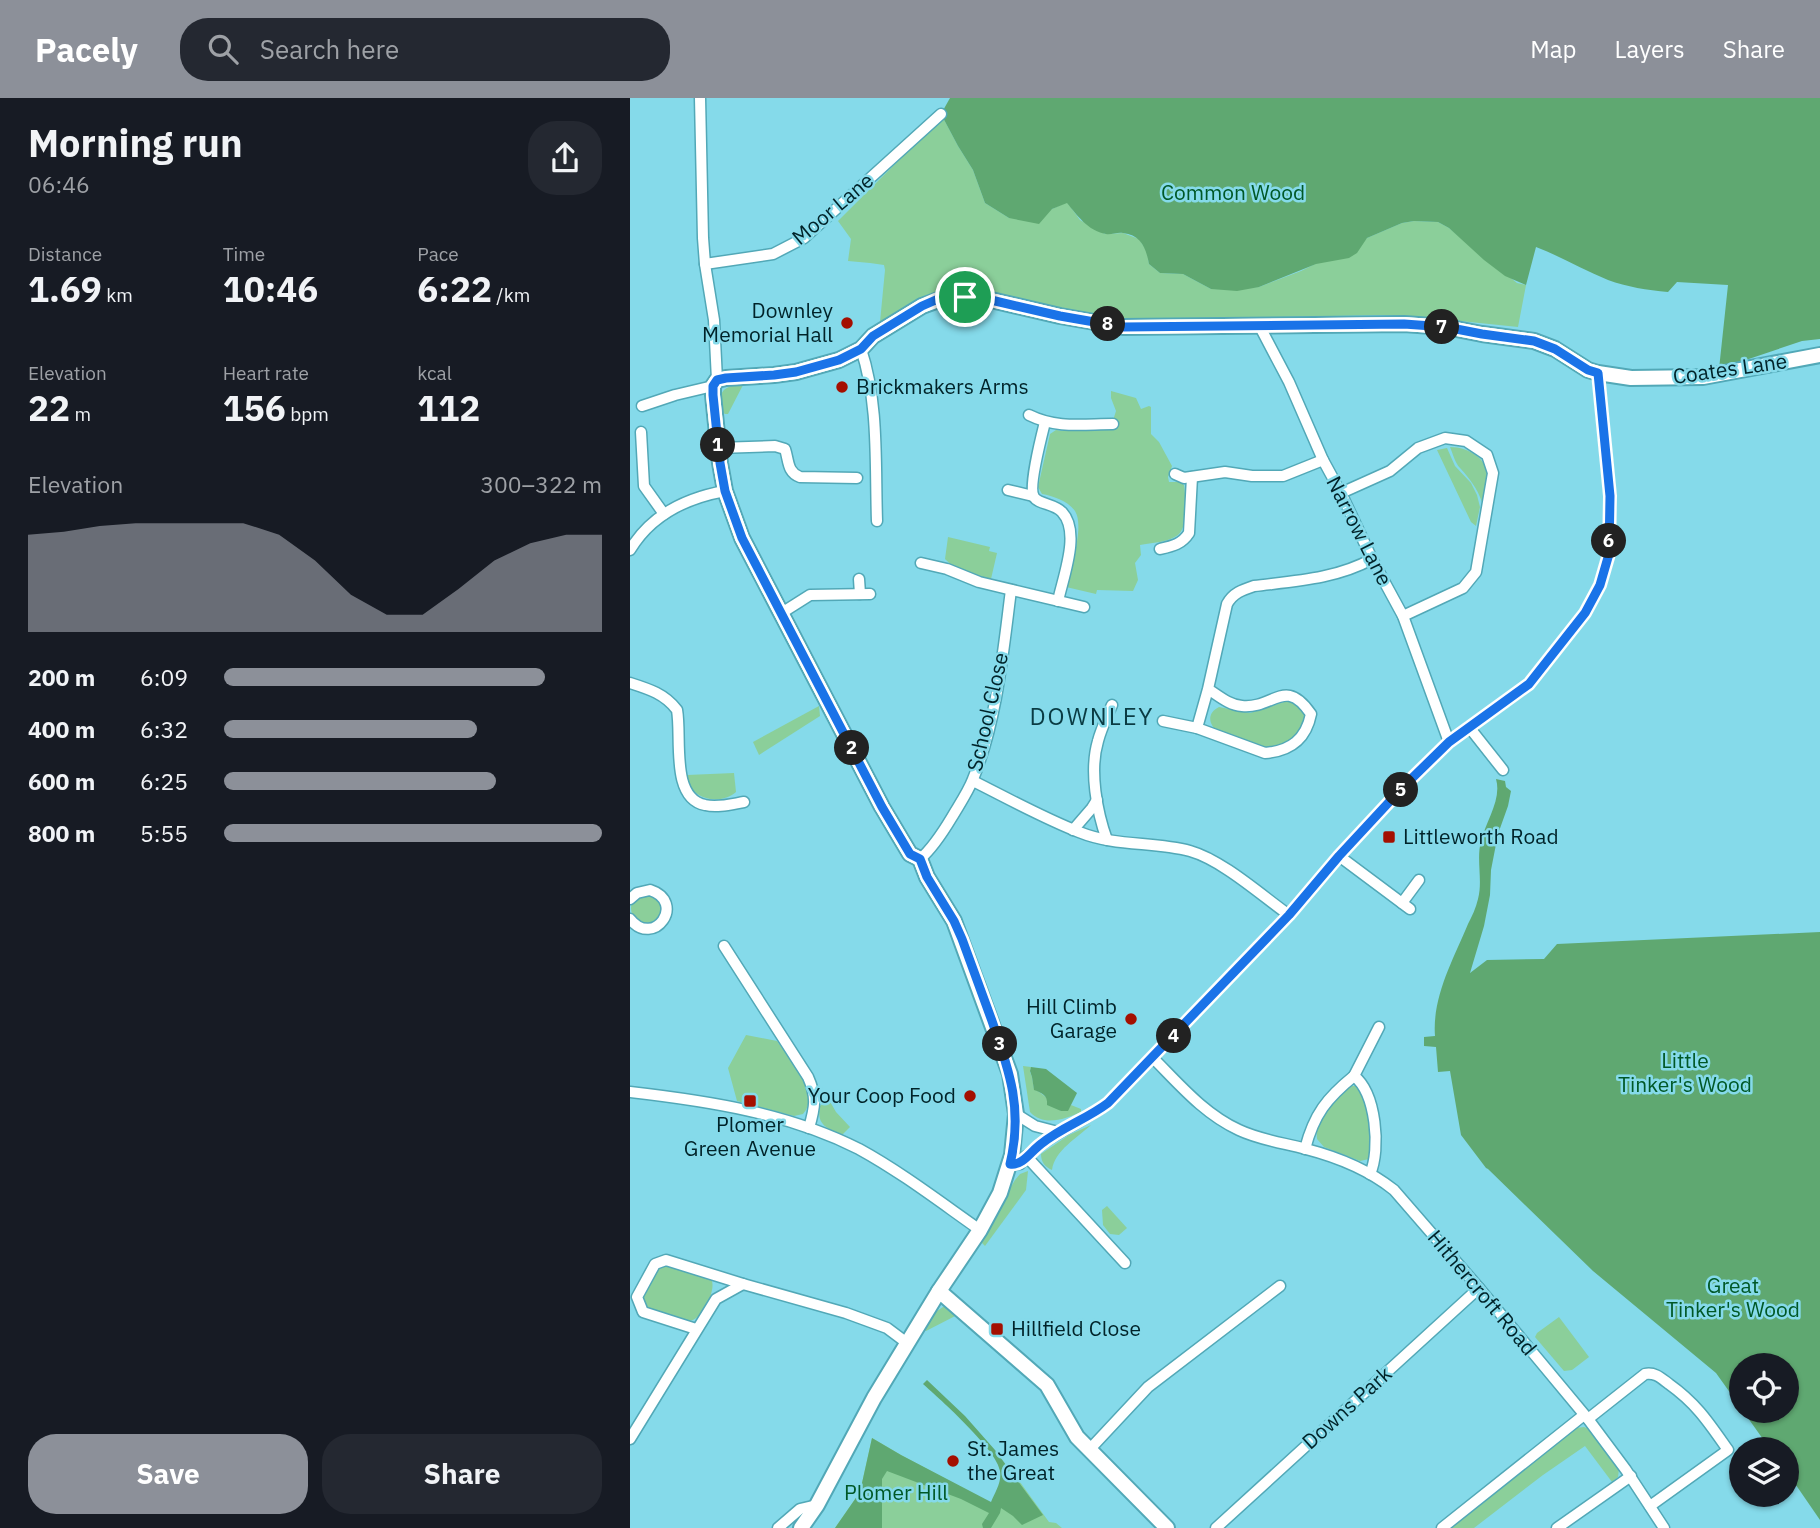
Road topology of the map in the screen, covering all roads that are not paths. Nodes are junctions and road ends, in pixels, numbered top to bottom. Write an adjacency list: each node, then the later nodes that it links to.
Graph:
1 (701, 98): 3 (street)
2 (941, 114): 3 (street, Moor Lane)
3 (705, 264): 8 (street)
4 (1259, 325): 5 (street, Coates Lane); 7 (street, Coates Lane); 15 (street, Narrow Lane)
5 (861, 349): 8 (street); 24 (street)
6 (1820, 355): 7 (street, Coates Lane)
7 (1598, 373): 39 (street)
8 (715, 383): 9 (street); 14 (street)
9 (642, 406)
10 (1029, 415): 11 (street)
11 (1045, 422): 12 (street); 22 (street)
12 (1114, 424)
13 (641, 432): 23 (street)
14 (718, 449): 18 (street); 20 (street)
15 (1323, 460): 17 (street); 21 (street, Narrow Lane)
16 (1175, 474): 17 (street)
17 (1192, 477): 26 (street)
18 (857, 478)
19 (1008, 490): 22 (street)
20 (725, 491): 23 (street); 33 (street)
21 (1341, 493): 27 (street, Narrow Lane); 34 (street)
22 (1033, 496): 31 (street)
23 (664, 514): 25 (street)
24 (877, 521)
25 (630, 550)
26 (1160, 550)
27 (1372, 559): 34 (street, Narrow Lane); 36 (street)
28 (921, 563): 30 (street)
29 (859, 579): 33 (street)
30 (1011, 590): 31 (street); 43 (street, School Close)
31 (1058, 601): 32 (street)
32 (1084, 607)
33 (780, 614): 49 (street)
34 (1403, 616): 41 (street, Narrow Lane)
35 (630, 683): 45 (street)
36 (1208, 689): 40 (street); 40 (street)
37 (1112, 705): 44 (street)
38 (1163, 721): 40 (street)
39 (1469, 727): 41 (street); 42 (street)
40 (1197, 728)
41 (1449, 742): 48 (street)
42 (1503, 770)
43 (973, 781): 46 (street); 49 (street, School Close)
44 (1097, 800): 46 (street); 47 (street)
45 (744, 802)
46 (1073, 830): 47 (street)
47 (1107, 840): 52 (street)
48 (1339, 856): 50 (street); 52 (street)
49 (920, 859): 59 (street)
50 (1419, 880)
51 (630, 900): 53 (street)
52 (1289, 915): 56 (street)
53 (630, 919)
54 (724, 946): 60 (street)
55 (1379, 1027): 57 (street)
56 (1153, 1058): 61 (street); 62 (street, Hithercroft Road)
57 (1354, 1076): 62 (street); 65 (street)
58 (630, 1092): 60 (street)
59 (1016, 1114): 61 (street); 64 (street)
60 (809, 1128): 66 (street)
61 (1058, 1132): 63 (street)
62 (1305, 1149): 65 (street, Hithercroft Road)
63 (1026, 1156): 64 (street); 67 (street)
64 (1010, 1164): 66 (street)
65 (1370, 1174): 70 (street, Hithercroft Road)
66 (980, 1230): 71 (street)
67 (1125, 1263)
68 (743, 1284): 72 (street); 72 (street); 73 (street)
69 (1280, 1286): 76 (street)
70 (1479, 1288): 74 (street, Hithercroft Road); 83 (street, Downs Park)
71 (939, 1291): 73 (street); 76 (street)
72 (696, 1329): 75 (street)
73 (907, 1343): 78 (street)
74 (1586, 1417): 77 (street, Hithercroft Road); 79 (street); 84 (street)
75 (630, 1438)
76 (1090, 1449): 82 (street)
77 (1630, 1476): 79 (street, Hithercroft Road); 85 (street)
78 (817, 1505): 80 (street); 81 (street)
79 (1650, 1506): 86 (street, Hithercroft Road)
80 (778, 1528)
81 (801, 1528)
82 (1167, 1528)
83 (1216, 1528)
84 (1442, 1528)
85 (1557, 1528)
86 (1664, 1528)

